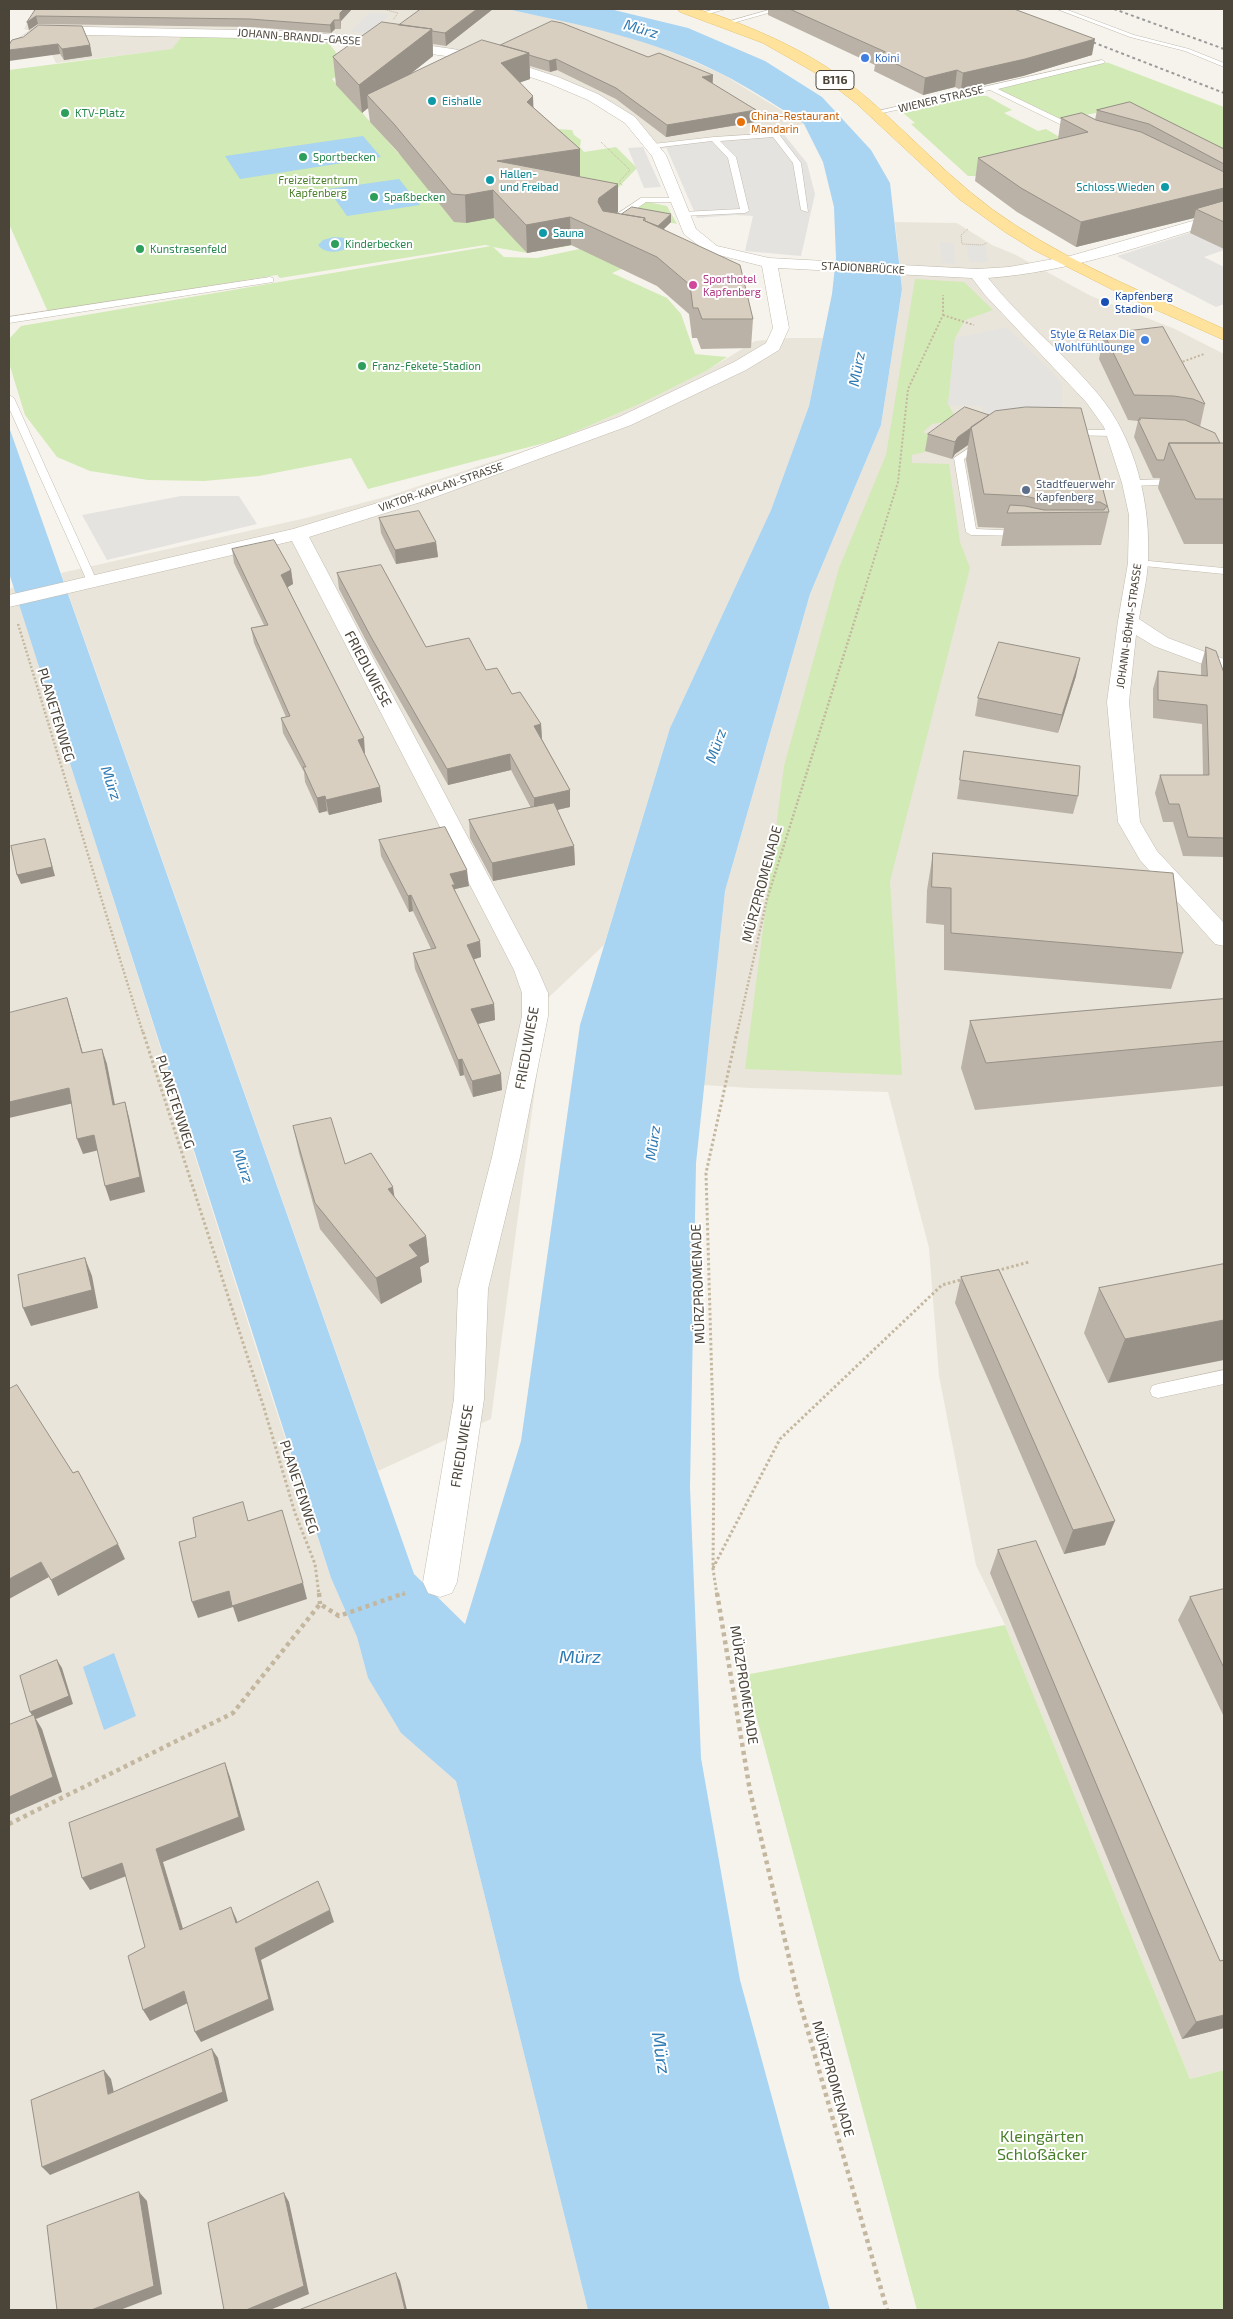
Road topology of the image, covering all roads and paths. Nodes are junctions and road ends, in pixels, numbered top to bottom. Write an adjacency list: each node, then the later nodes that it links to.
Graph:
1 (684, 9): 5 (main road, WIENER STRASSE / B116)
2 (723, 9): 5 (lane)
3 (779, 9): 6 (lane)
4 (1060, 9): 9 (lane)
5 (701, 14): 6 (main road, WIENER STRASSE / B116)
6 (726, 22): 11 (main road, WIENER STRASSE / B116)
7 (9, 46): 15 (street, JOHANN-BRANDL-GASSE)
8 (1102, 62): 10 (lane)
9 (1224, 65)
10 (991, 88): 11 (lane, WIENER STRASSE); 12 (lane, WIENER STRASSE)
11 (872, 113): 28 (main road, WIENER STRASSE / B116)
12 (1089, 136)
13 (714, 139): 15 (lane); 18 (lane); 19 (lane)
14 (601, 142): 16 (path)
15 (653, 146): 17 (street, JOHANN-BRANDL-GASSE)
16 (623, 187)
17 (678, 200): 19 (street, JOHANN-BRANDL-GASSE); 21 (lane)
18 (805, 210)
19 (683, 214): 26 (street, JOHANN-BRANDL-GASSE)
20 (1224, 216): 28 (street)
21 (612, 222)
22 (963, 225): 23 (path)
23 (968, 228): 24 (path); 25 (path)
24 (975, 233)
25 (982, 238)
26 (706, 244): 27 (lane); 29 (street, JOHANN-BRANDL-GASSE)
27 (688, 245)
28 (1068, 262): 32 (street); 37 (main road, WIENER STRASSE / B116)
29 (769, 263): 30 (street, JOHANN-BRANDL-GASSE); 46 (street, VIKTOR-KAPLAN-STRASSE)
30 (804, 265): 31 (street, STADIONBRÜCKE)
31 (946, 272): 32 (street); 34 (path, MÜRZPROMENADE)
32 (977, 274): 41 (street, JOHANN-BÖHM-STRASSE)
33 (270, 280): 35 (lane)
34 (943, 315): 36 (path); 60 (path, MÜRZPROMENADE)
35 (9, 320)
36 (974, 325)
37 (1224, 335)
38 (1209, 352): 39 (path)
39 (1177, 364)
40 (9, 398): 50 (lane)
41 (1119, 429): 42 (lane); 45 (street, JOHANN-BÖHM-STRASSE)
42 (1056, 432)
43 (994, 438): 47 (lane)
44 (1187, 482): 45 (lane)
45 (1131, 483): 48 (street, JOHANN-BÖHM-STRASSE)
46 (298, 534): 50 (street, VIKTOR-KAPLAN-STRASSE); 61 (street, FRIEDLWIESE)
47 (1032, 537)
48 (1138, 562): 49 (lane); 52 (street, JOHANN-BÖHM-STRASSE)
49 (1224, 571)
50 (92, 582): 51 (street, VIKTOR-KAPLAN-STRASSE)
51 (12, 610): 62 (path, PLANETENWEG)
52 (1128, 621): 53 (street); 54 (street, JOHANN-BÖHM-STRASSE)
53 (1224, 666)
54 (1224, 938)
55 (1028, 1262): 56 (path)
56 (990, 1272)
57 (970, 1277): 60 (path)
58 (1224, 1377): 59 (lane)
59 (1158, 1390)
60 (713, 1568): 64 (path, MÜRZPROMENADE)
61 (440, 1582): 62 (path)
62 (320, 1604): 63 (path)
63 (9, 1824)
64 (887, 2310)

